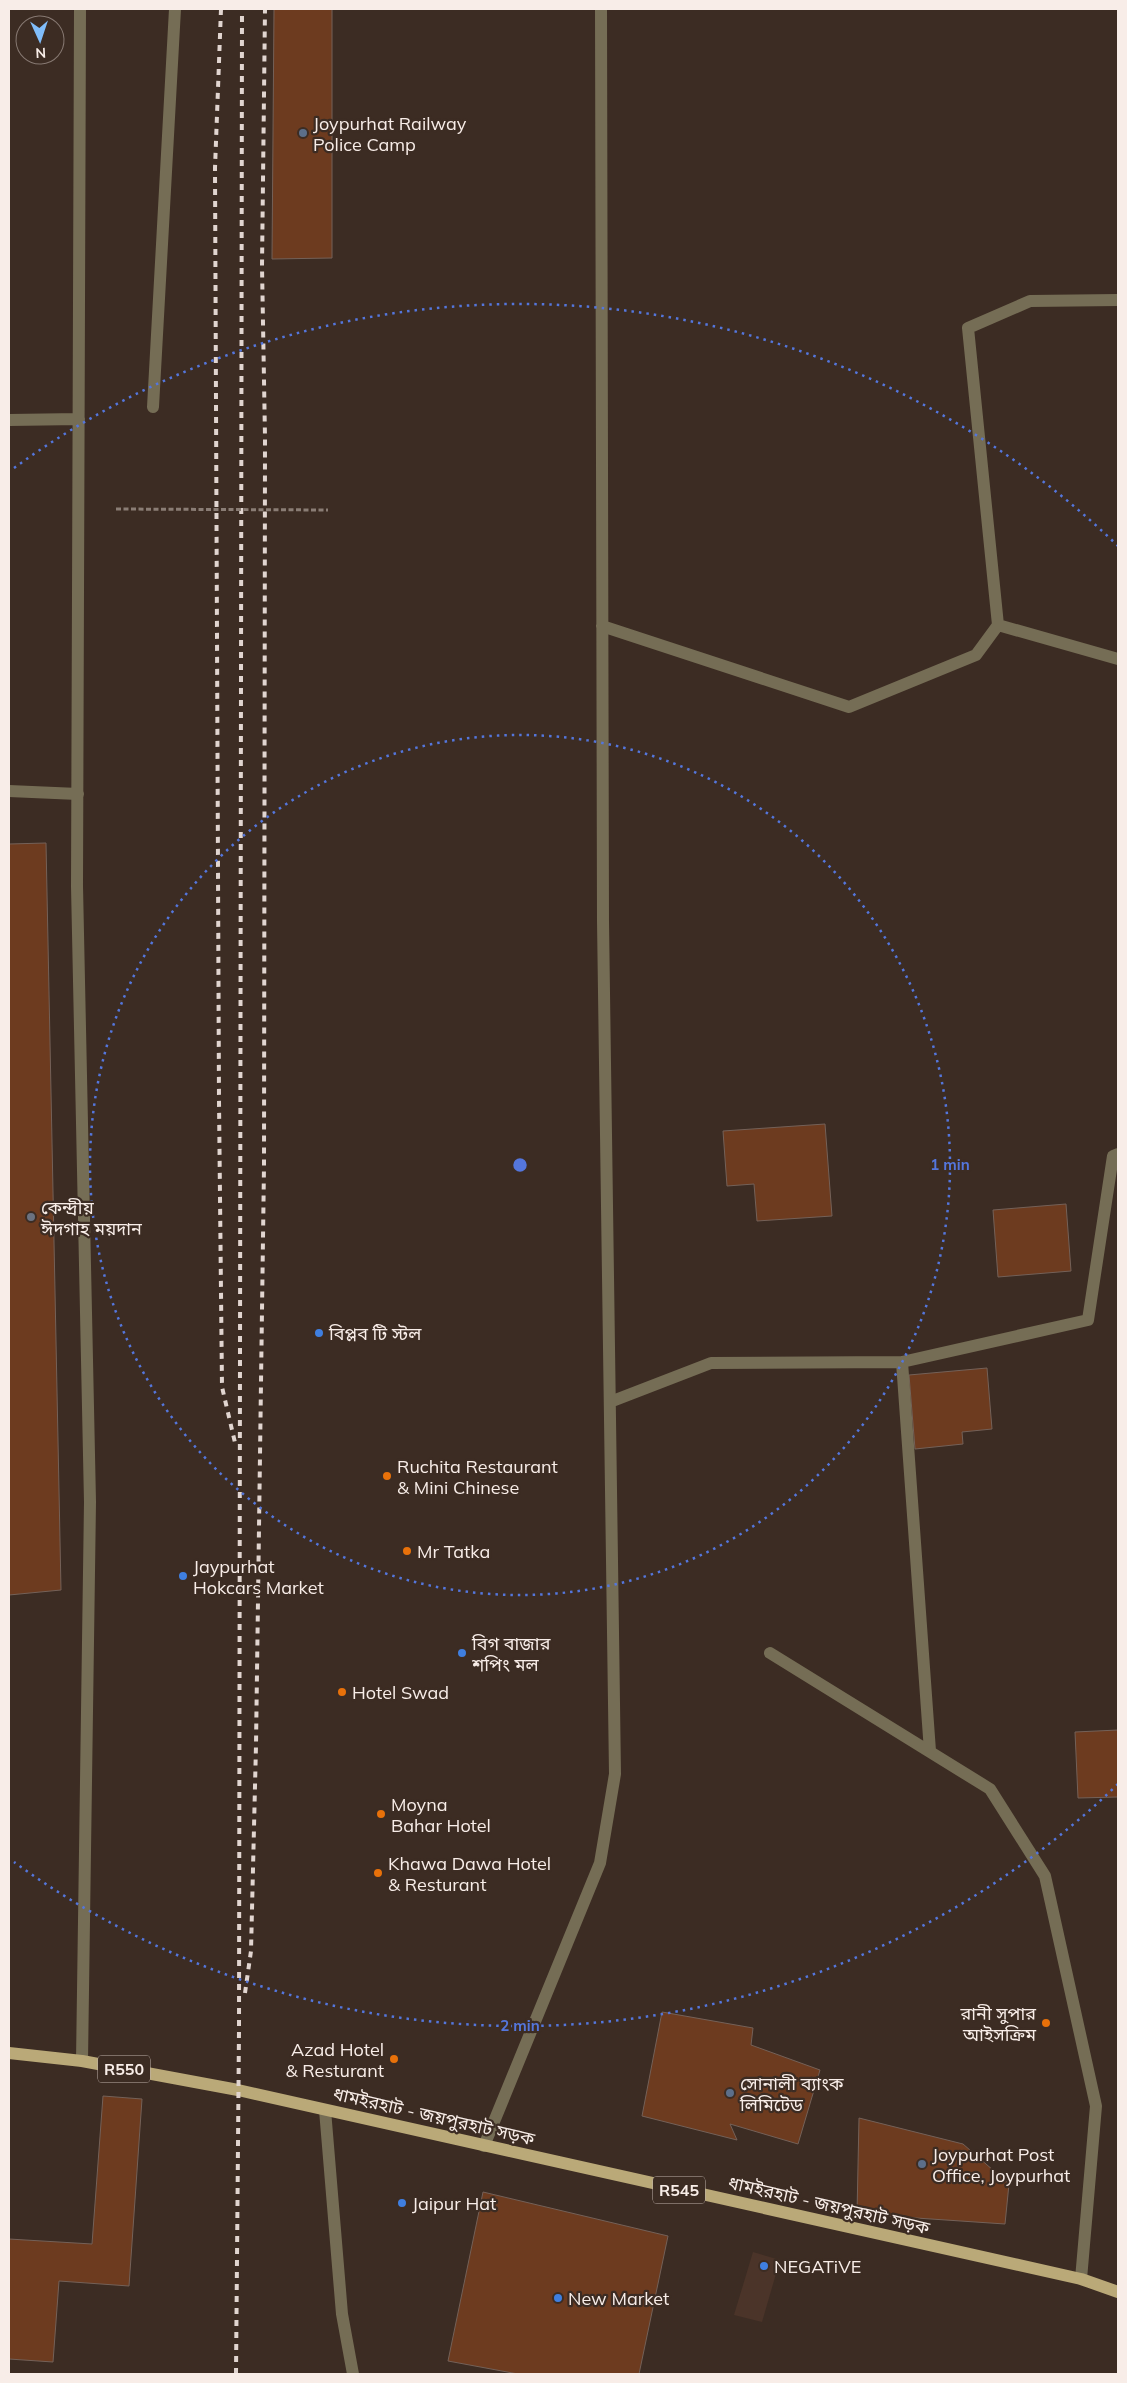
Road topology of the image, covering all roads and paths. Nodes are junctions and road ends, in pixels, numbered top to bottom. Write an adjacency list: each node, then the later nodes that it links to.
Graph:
1 (80, 9): 6 (street)
2 (174, 9): 5 (street)
3 (600, 9): 11 (street)
4 (1118, 300): 10 (street)
5 (153, 407)
6 (78, 419): 7 (street); 14 (street)
7 (9, 420)
8 (116, 509): 9 (path, bridge)
9 (328, 510)
10 (998, 625): 11 (street); 12 (street)
11 (602, 626): 17 (street)
12 (1118, 659)
13 (9, 791): 14 (street)
14 (78, 794): 21 (street)
15 (1118, 1154): 16 (street)
16 (902, 1362): 17 (street); 19 (street)
17 (610, 1402): 24 (street)
18 (770, 1653): 19 (street)
19 (930, 1751): 25 (street)
20 (9, 2053): 21 (main road, R550)
21 (82, 2061): 22 (main road, R550)
22 (238, 2090): 23 (main road, ধামইরহাট - জয়পুরহাট সড়ক / R545)
23 (325, 2110): 24 (main road, ধামইরহাট - জয়পুরহাট সড়ক / R545); 27 (street)
24 (484, 2146): 25 (main road, ধামইরহাট - জয়পুরহাট সড়ক / R545)
25 (1081, 2279): 26 (main road, ধামইরহাট - জয়পুরহাট সড়ক / R545)
26 (1118, 2292)
27 (353, 2374)

